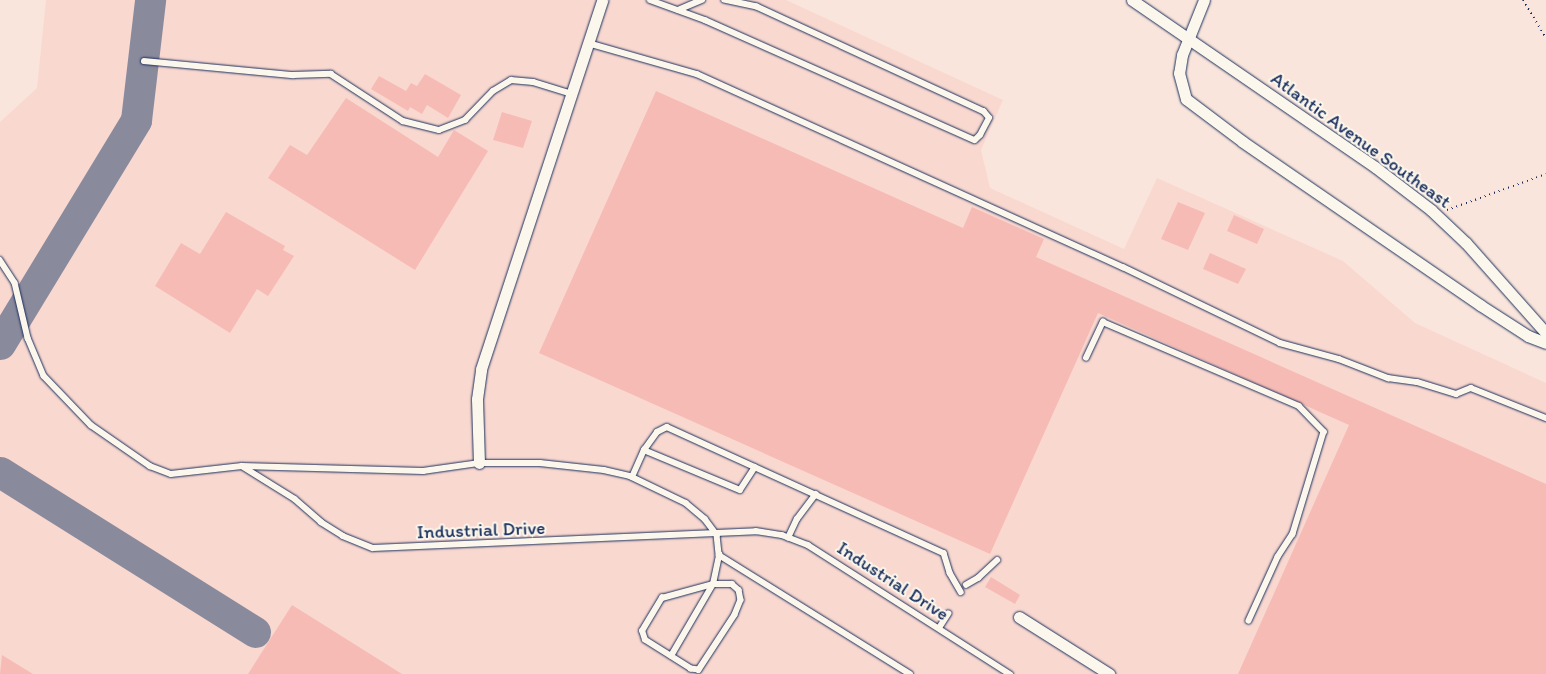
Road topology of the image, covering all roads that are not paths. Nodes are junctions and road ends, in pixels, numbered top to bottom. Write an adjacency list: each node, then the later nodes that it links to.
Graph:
1 (602, 0): 9 (street)
2 (650, 0): 7 (lane)
3 (702, 0): 7 (lane)
4 (725, 0): 7 (lane)
5 (1132, 0): 8 (street, Atlantic Avenue Southeast)
6 (1204, 0): 8 (street)
7 (678, 10)
8 (1187, 37): 13 (street, Atlantic Avenue Southeast); 14 (street)
9 (588, 43): 11 (street); 16 (lane)
10 (144, 61): 11 (lane)
11 (572, 94): 18 (street)
12 (0, 260): 19 (lane)
13 (1546, 333)
14 (1546, 343)
15 (1086, 358): 32 (lane)
16 (1546, 418)
17 (644, 450): 20 (lane); 20 (lane); 21 (lane)
18 (479, 463): 19 (lane); 21 (lane)
19 (242, 466): 23 (lane, Industrial Drive)
20 (755, 467): 22 (lane)
21 (632, 477): 23 (lane)
22 (816, 494): 24 (lane); 29 (lane)
23 (718, 535): 24 (lane, Industrial Drive); 25 (lane)
24 (788, 538): 33 (lane, Industrial Drive)
25 (719, 555): 27 (lane); 35 (lane)
26 (996, 560): 28 (lane)
27 (714, 584): 34 (lane); 34 (lane); 34 (lane)
28 (966, 585)
29 (961, 592)
30 (948, 614): 33 (lane)
31 (1019, 617): 37 (street)
32 (1249, 621)
33 (939, 628): 36 (lane, Industrial Drive)
34 (671, 656)
35 (910, 674)
36 (1010, 674)
37 (1109, 674)

